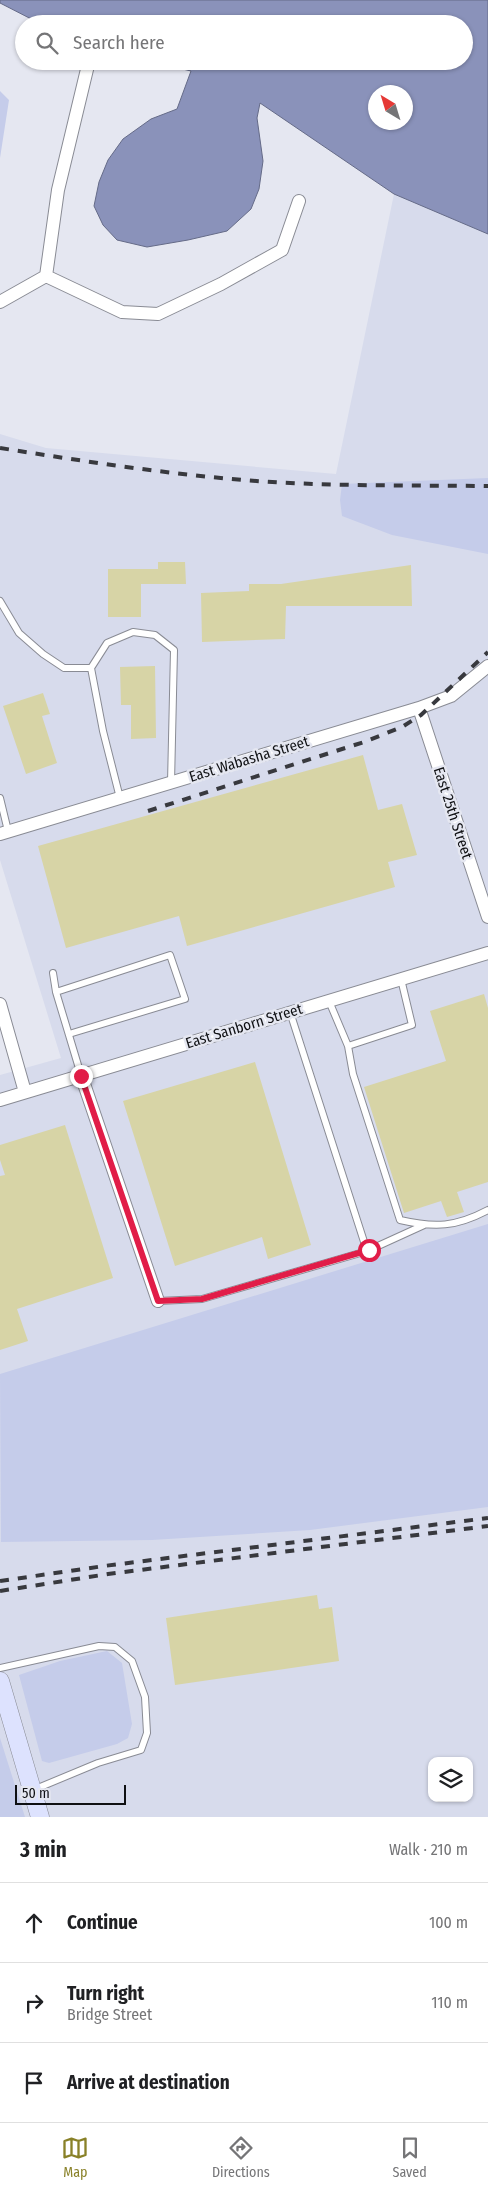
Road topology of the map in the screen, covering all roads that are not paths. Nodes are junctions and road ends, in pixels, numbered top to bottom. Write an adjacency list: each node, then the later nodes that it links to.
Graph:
1 (87, 70): 3 (street)
2 (300, 201): 3 (street)
3 (46, 276): 4 (street)
4 (0, 302)
5 (0, 601): 7 (lane)
6 (488, 666): 8 (street, East Wabasha Street)
7 (91, 668): 9 (lane); 11 (lane)
8 (419, 708): 9 (street, East Wabasha Street); 13 (street, East 25th Street)
9 (171, 783): 11 (street, East Wabasha Street)
10 (0, 798): 12 (lane)
11 (120, 798): 12 (street, East Wabasha Street)
12 (4, 833)
13 (488, 917)
14 (488, 953): 16 (street, East Sanborn Street)
15 (53, 973): 17 (lane)
16 (402, 979): 18 (street, East Sanborn Street); 22 (lane)
17 (56, 992): 21 (lane); 21 (lane)
18 (329, 1001): 20 (street, East Sanborn Street); 22 (lane)
19 (0, 1004): 24 (street)
20 (290, 1012): 23 (street, East Sanborn Street); 28 (lane)
21 (69, 1034): 23 (lane)
22 (348, 1046): 27 (lane)
23 (81, 1076): 24 (street, East Sanborn Street); 29 (street)
24 (26, 1092): 25 (street, East Sanborn Street)
25 (0, 1100)
26 (488, 1210): 27 (lane)
27 (424, 1225): 28 (lane)
28 (367, 1251): 29 (lane)
29 (158, 1301)
30 (0, 1668): 32 (lane)
31 (0, 1681): 32 (street)
32 (32, 1790): 33 (street)
33 (40, 1817)

